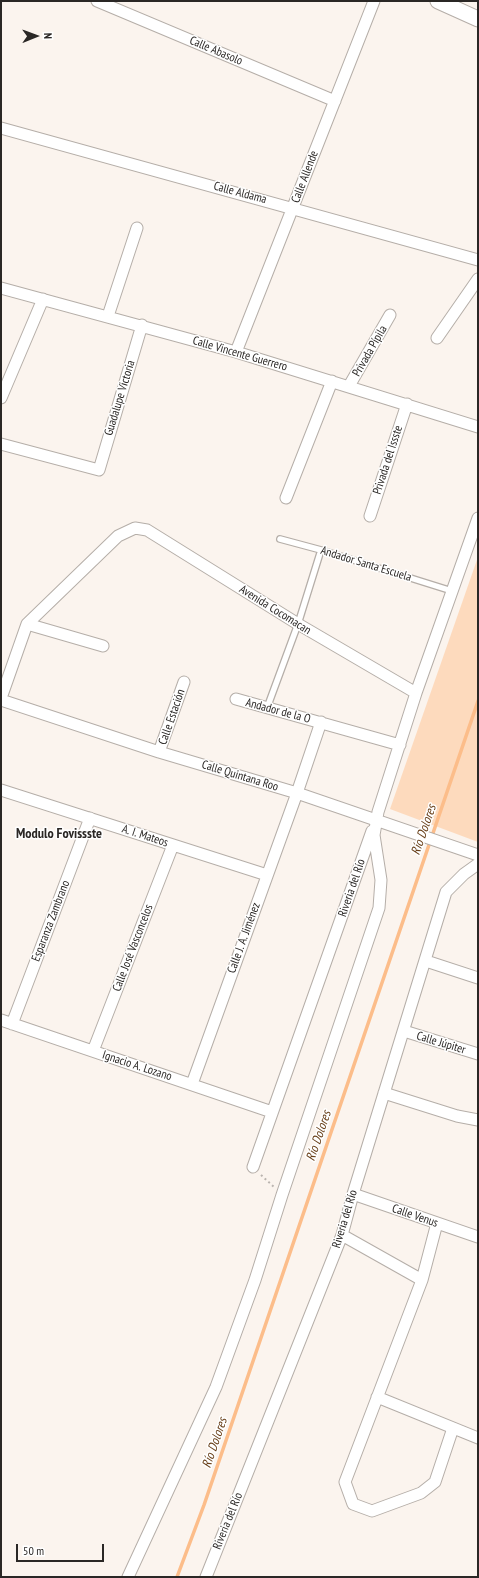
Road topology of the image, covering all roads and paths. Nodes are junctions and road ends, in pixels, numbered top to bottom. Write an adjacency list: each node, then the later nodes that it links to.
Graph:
1 (97, 1): 5 (street, Calle Abasolo)
2 (374, 1): 5 (street, Calle Allende)
3 (438, 1): 4 (street)
4 (478, 19)
5 (335, 101): 7 (street, Calle Allende)
6 (1, 128): 7 (street, Calle Aldama)
7 (293, 207): 9 (street, Calle Aldama); 17 (street, Calle Allende)
8 (136, 228): 13 (street)
9 (478, 260)
10 (478, 279): 16 (street)
11 (1, 288): 12 (street, Calle Vincente Guerrero)
12 (43, 299): 13 (street, Calle Vincente Guerrero); 20 (street)
13 (108, 316): 15 (street, Calle Vincente Guerrero)
14 (390, 316): 19 (street, Privada Pípila)
15 (142, 326): 17 (street, Calle Vincente Guerrero); 23 (street, Guadalupe Victoria)
16 (437, 338)
17 (236, 352): 18 (street, Calle Vincente Guerrero)
18 (332, 381): 19 (street, Calle Vincente Guerrero); 24 (street)
19 (349, 386): 21 (street, Calle Vincente Guerrero)
20 (1, 398)
21 (407, 404): 22 (street, Calle Vincente Guerrero); 25 (street, Privada del Issste)
22 (478, 426)
23 (1, 444)
24 (286, 498)
25 (370, 516)
26 (478, 518): 29 (street, Riveria del Río)
27 (280, 539): 28 (lane, Andador Santa Escuela)
28 (321, 550): 29 (lane, Andador Santa Escuela); 31 (lane)
29 (452, 591): 34 (street, Riveria del Río)
30 (27, 624): 31 (street, Avenida Cocomacan); 32 (street); 35 (street)
31 (298, 624): 34 (street, Avenida Cocomacan); 37 (lane)
32 (103, 646)
33 (184, 682): 40 (street, Calle Estación)
34 (416, 693): 39 (street, Riveria del Río)
35 (1, 699): 40 (street, Calle Quintana Roo)
36 (236, 699): 37 (street, Andador de la O)
37 (267, 708): 38 (street, Andador de la O)
38 (321, 722): 39 (street, Andador de la O); 42 (street, Calle J. A. Jiménez)
39 (400, 744): 44 (street, Riveria del Río)
40 (159, 752): 42 (street, Calle Quintana Roo)
41 (1, 790): 43 (street, A. I. Mateos)
42 (297, 794): 44 (street, Calle Quintana Roo); 48 (street, Calle J. A. Jiménez)
43 (90, 818): 45 (street, A. I. Mateos); 52 (street, Esparanza Zambrano)
44 (376, 821): 46 (street, Calle Quintana Roo); 58 (street, Riveria del Río); 61 (street, Riveria del Río)
45 (172, 845): 48 (street, A. I. Mateos); 54 (street, Calle José Vasconcelos)
46 (478, 855)
47 (478, 864): 49 (street, Riveria del Río)
48 (267, 875): 56 (street, Calle J. A. Jiménez)
49 (426, 961): 50 (street); 53 (street, Riveria del Río)
50 (478, 978)
51 (1, 1020): 52 (street, Ignacio A. Lozano)
52 (12, 1024): 54 (street, Ignacio A. Lozano)
53 (404, 1031): 55 (street, Calle Júpiter); 57 (street, Riveria del Río)
54 (93, 1051): 56 (street, Ignacio A. Lozano)
55 (478, 1054)
56 (192, 1084): 58 (street, Ignacio A. Lozano)
57 (384, 1093): 59 (street); 62 (street, Riveria del Río)
58 (272, 1112): 60 (street, Riveria del Río)
59 (478, 1120)
60 (254, 1167): 61 (path)
61 (282, 1194): 70 (street, Riveria del Río)
62 (352, 1194): 63 (street, Calle Venus); 64 (street, Riveria del Río)
63 (437, 1223): 65 (street, Calle Venus); 66 (street)
64 (342, 1235): 66 (street); 71 (street, Riveria del Río)
65 (478, 1237)
66 (422, 1280): 67 (street)
67 (377, 1397): 68 (street); 68 (street)
68 (453, 1428): 69 (street)
69 (478, 1438)
70 (128, 1577)
71 (206, 1577)

